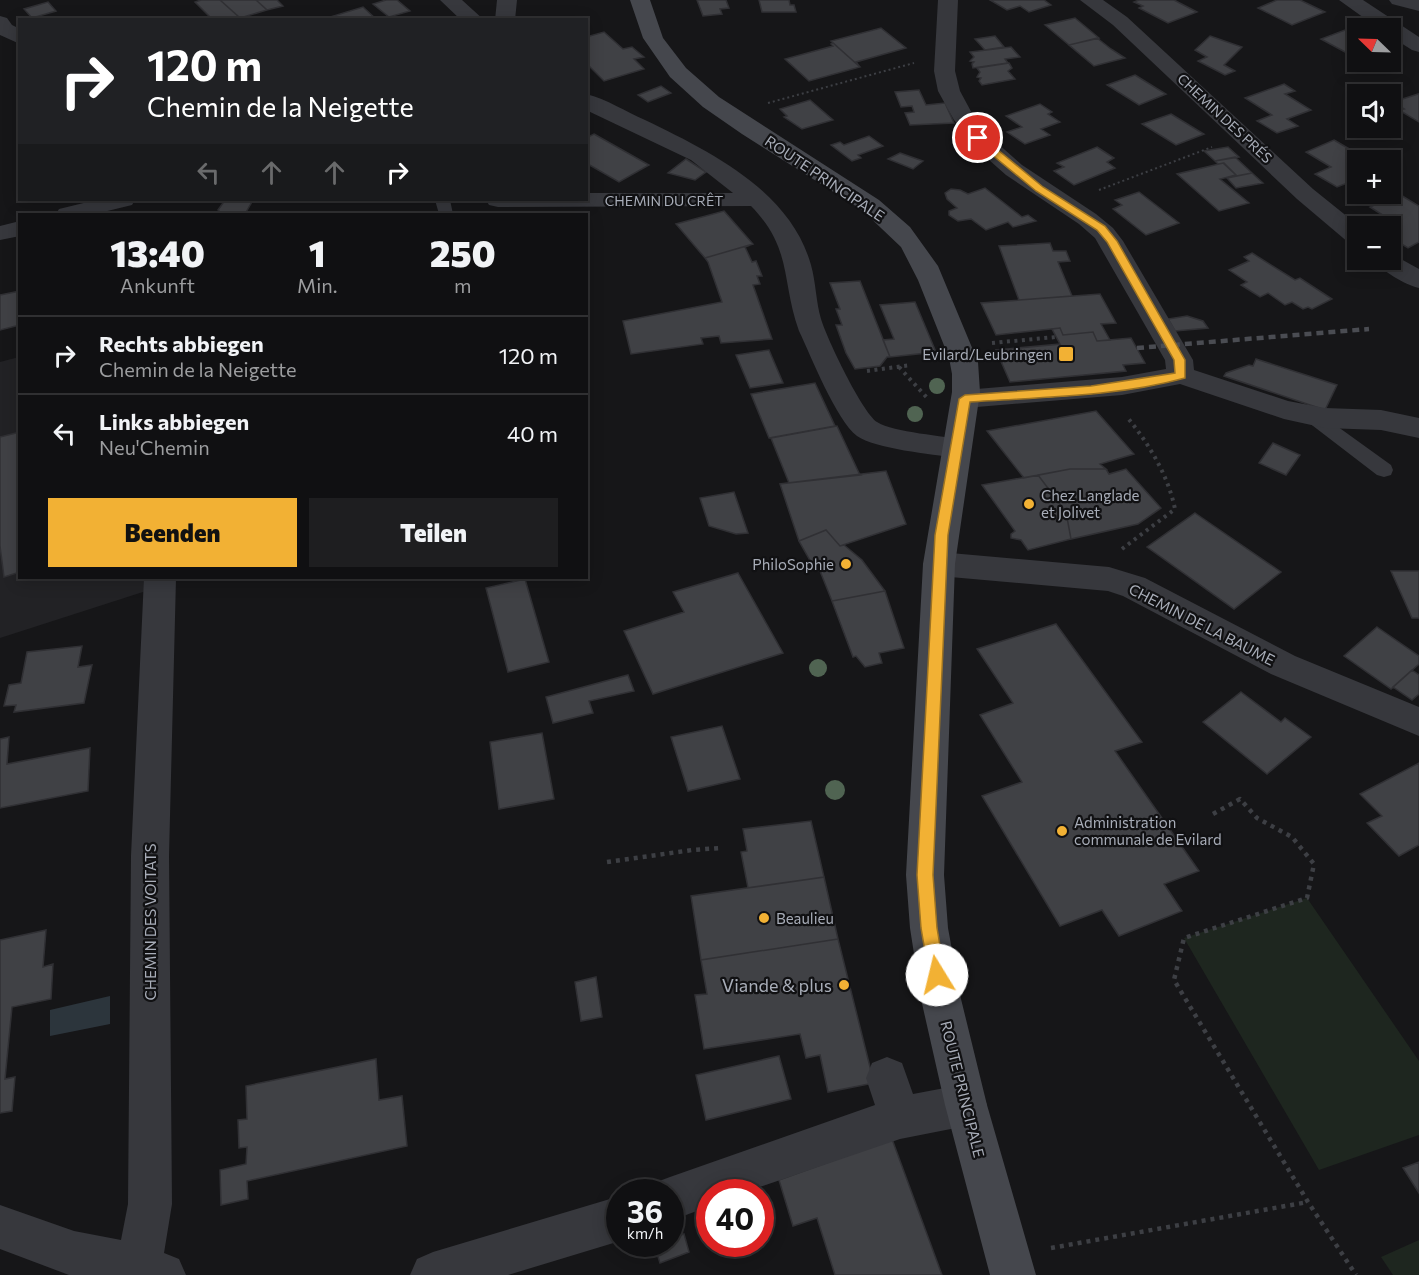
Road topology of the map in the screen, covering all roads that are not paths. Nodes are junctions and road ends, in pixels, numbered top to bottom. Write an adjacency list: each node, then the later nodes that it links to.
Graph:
1 (450, 0): 9 (street)
2 (507, 0): 10 (street)
3 (640, 0): 25 (street, ROUTE PRINCIPALE)
4 (948, 0): 24 (street)
5 (1090, 0): 20 (street, CHEMIN DES PRÉS)
6 (1349, 0): 13 (street)
7 (1399, 0): 8 (street)
8 (1419, 5)
9 (472, 18)
10 (505, 18)
11 (0, 22): 12 (street)
12 (18, 37)
13 (1419, 45)
14 (588, 102): 15 (street)
15 (758, 198): 16 (street, CHEMIN DU CRÊT); 28 (street)
16 (588, 200)
17 (119, 201): 18 (street)
18 (72, 213)
19 (18, 228): 21 (street)
20 (1347, 228)
21 (0, 233)
22 (1401, 268): 23 (street)
23 (1419, 280)
24 (1180, 368): 25 (street); 26 (street)
25 (965, 399): 28 (street, ROUTE PRINCIPALE)
26 (1310, 415): 27 (street); 29 (lane)
27 (1419, 428)
28 (956, 448): 30 (street, ROUTE PRINCIPALE)
29 (1384, 470)
30 (939, 564): 32 (street, CHEMIN DE LA BAUME); 34 (street, ROUTE PRINCIPALE)
31 (160, 579): 40 (street, CHEMIN DES VOITATS)
32 (1419, 722)
33 (887, 1078): 35 (street)
34 (966, 1105): 35 (street); 39 (street, ROUTE PRINCIPALE)
35 (900, 1118): 36 (street)
36 (684, 1194)
37 (606, 1222): 41 (street)
38 (0, 1227): 40 (street)
39 (1026, 1262)
40 (151, 1270)
41 (433, 1275)

